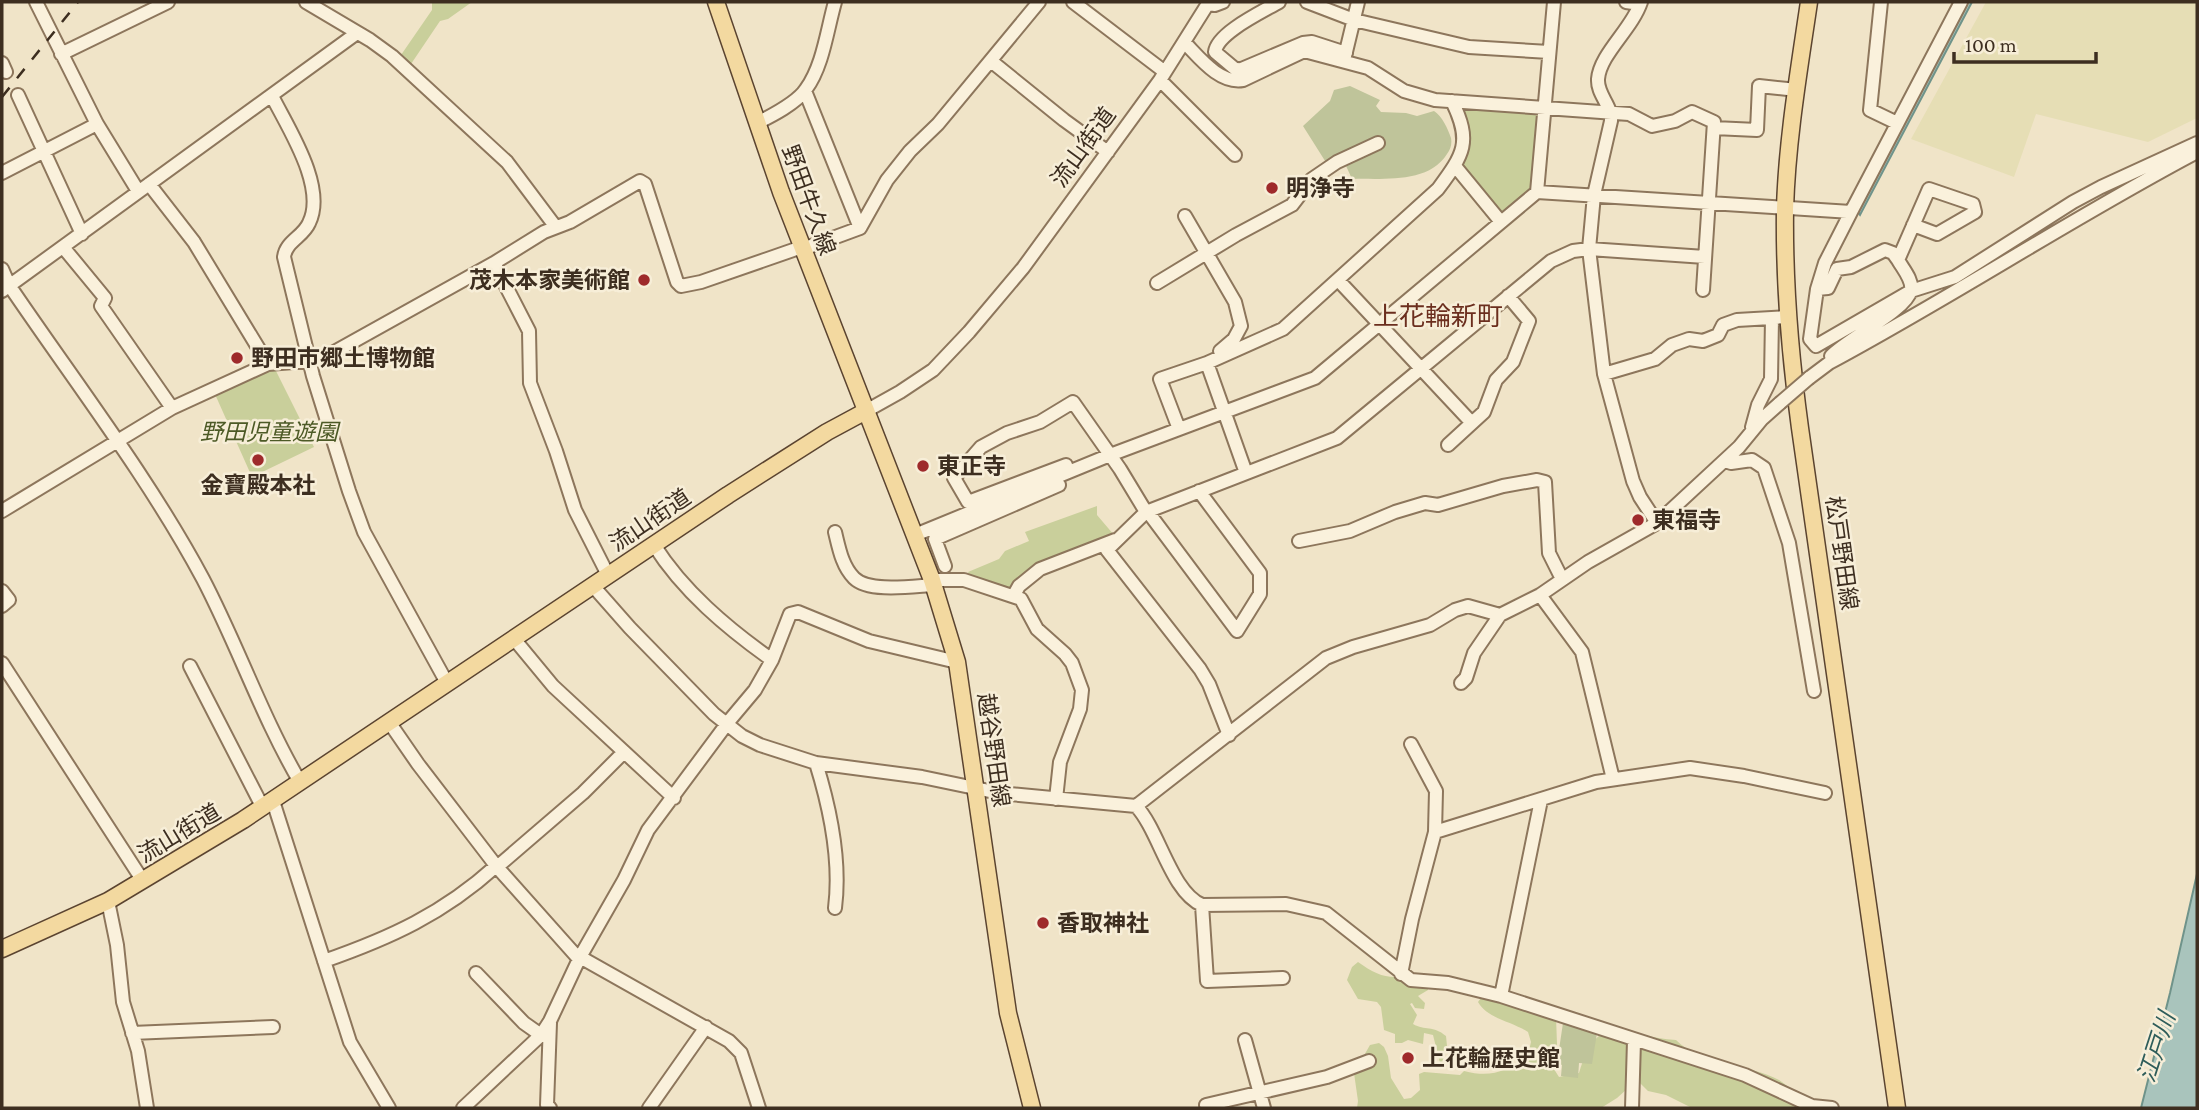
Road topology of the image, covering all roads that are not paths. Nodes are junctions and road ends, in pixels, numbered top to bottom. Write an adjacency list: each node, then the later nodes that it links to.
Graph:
1 (36, 2): 23 (street)
2 (168, 2): 23 (street)
3 (306, 2): 20 (street)
4 (716, 2): 34 (main road, 野田牛久線)
5 (835, 2): 28 (street)
6 (1039, 2): 25 (street)
7 (1073, 2): 26 (street)
8 (1223, 2): 17 (street)
9 (1279, 2): 24 (street)
10 (1307, 2): 19 (street)
11 (1358, 2): 19 (street)
12 (1555, 2): 22 (street)
13 (1626, 2): 18 (street)
14 (1809, 2): 27 (main road, 松戸野田線)
15 (1881, 2): 36 (street)
16 (1961, 2): 36 (street)
17 (1208, 3): 21 (street, 流山街道)
18 (1640, 3): 33 (street)
19 (1354, 20): 22 (street); 24 (street)
20 (357, 33): 30 (street); 55 (street)
21 (1184, 42): 24 (street); 26 (street, 流山街道)
22 (1549, 52): 32 (street)
23 (61, 54): 35 (street)
24 (1345, 57): 31 (street)
25 (991, 61): 41 (street); 56 (street)
26 (1162, 76): 41 (street, 流山街道); 43 (street)
27 (1797, 90): 37 (street); 50 (main road, 松戸野田線)
28 (805, 91): 34 (street); 56 (street)
29 (18, 95): 40 (street)
30 (272, 96): 46 (street); 75 (street)
31 (1452, 101): 32 (street); 44 (street)
32 (1545, 107): 33 (street); 47 (street)
33 (1612, 112): 37 (street); 48 (street)
34 (757, 123): 59 (main road, 野田牛久線)
35 (97, 124): 40 (street); 46 (street)
36 (1897, 124): 51 (street)
37 (1714, 128): 49 (street)
38 (1378, 143): 61 (street)
39 (2197, 143): 71 (street)
40 (44, 151): 45 (street); 57 (street)
41 (1108, 152): 82 (street, 流山街道)
42 (2197, 152): 77 (street)
43 (1235, 155)
44 (1455, 166): 53 (street); 66 (street)
45 (2, 173)
46 (144, 187): 57 (street); 78 (street)
47 (1537, 192): 48 (street); 53 (street)
48 (1594, 195): 49 (street); 60 (street)
49 (1709, 202): 50 (street); 62 (street)
50 (1785, 207): 51 (street); 73 (main road, 松戸野田線)
51 (1851, 212): 69 (street)
52 (1185, 216): 61 (street)
53 (1501, 222): 74 (street)
54 (1913, 225): 54 (street); 63 (street)
55 (555, 226): 59 (street); 64 (street)
56 (860, 228): 59 (street)
57 (82, 234): 58 (street)
58 (63, 247): 68 (street); 81 (street)
59 (803, 248): 82 (main road, 野田牛久線)
60 (1588, 249): 62 (street); 72 (street); 80 (street)
61 (1208, 253): 67 (street); 76 (street)
62 (1705, 257): 70 (street)
63 (1898, 260): 69 (street); 71 (street)
64 (494, 263): 75 (street); 102 (street)
65 (2, 269): 68 (street)
66 (1338, 280): 74 (street); 76 (street)
67 (1157, 283)
68 (6, 288): 87 (street)
69 (1817, 289): 71 (street)
70 (1703, 290)
71 (1911, 291): 77 (street)
72 (1508, 296): 79 (street); 84 (street)
73 (1780, 317): 80 (street); 86 (street); 167 (main road, 松戸野田線)
74 (1380, 324): 79 (street); 83 (street)
75 (311, 359): 78 (street); 116 (street)
76 (1210, 361): 83 (street); 85 (street)
77 (1829, 363): 86 (street, bridge)
78 (268, 364): 81 (street)
79 (1421, 369): 84 (street); 91 (street)
80 (1604, 374): 95 (street)
81 (172, 408): 87 (street)
82 (866, 411): 97 (main road, 越谷野田線); 100 (main road, 流山街道)
83 (1225, 412): 85 (street); 91 (street)
84 (1471, 422): 88 (street)
85 (1179, 429): 89 (street)
86 (1750, 435): 90 (street)
87 (117, 443): 93 (street); 126 (street)
88 (1448, 445)
89 (1111, 455): 89 (street); 94 (street); 97 (street); 101 (street)
90 (1725, 461): 95 (street); 118 (street)
91 (1246, 473): 92 (street)
92 (1199, 491): 94 (street); 94 (street)
93 (2, 511)
94 (1147, 512): 98 (street)
95 (1657, 523): 103 (street)
96 (835, 532): 104 (street)
97 (915, 535): 104 (main road, 越谷野田線)
98 (1118, 539): 108 (street); 121 (street)
99 (1299, 541): 103 (street)
100 (654, 545): 102 (main road, 流山街道); 112 (street)
101 (944, 566)
102 (608, 575): 105 (main road, 流山街道)
103 (1562, 579): 107 (street)
104 (933, 582): 108 (street); 113 (main road, 越谷野田線)
105 (593, 586): 111 (main road, 流山街道); 120 (street)
106 (2, 591): 109 (street)
107 (1540, 594): 110 (street); 125 (street)
108 (1014, 595): 130 (street)
109 (2, 606)
110 (1500, 615): 117 (street); 121 (street)
111 (515, 640): 116 (main road, 流山街道); 123 (street)
112 (772, 660): 113 (street); 120 (street)
113 (957, 662): 127 (main road, 越谷野田線)
114 (2, 663): 136 (street)
115 (190, 666): 132 (street)
116 (447, 683): 119 (main road, 流山街道)
117 (1461, 683)
118 (1814, 691)
119 (389, 722): 126 (main road, 流山街道); 135 (street)
120 (727, 725): 124 (street); 129 (street)
121 (1228, 735): 133 (street)
122 (1411, 744): 134 (street)
123 (623, 753): 129 (street); 135 (street)
124 (816, 763): 127 (street); 139 (street)
125 (1614, 779): 128 (street); 131 (street)
126 (300, 782): 132 (main road, 流山街道)
127 (976, 788): 130 (street); 163 (main road, 越谷野田線)
128 (1825, 793)
129 (674, 798): 141 (street)
130 (1056, 799): 133 (street)
131 (1541, 800): 134 (street); 146 (street)
132 (268, 804): 136 (main road, 流山街道); 142 (street)
133 (1136, 806): 138 (street)
134 (1435, 832): 144 (street)
135 (497, 867): 141 (street); 142 (street)
136 (143, 881): 137 (main road, 流山街道)
137 (108, 901): 140 (main road, 流山街道); 150 (street)
138 (1202, 905): 144 (street); 145 (street)
139 (835, 908)
140 (2, 949)
141 (579, 958): 147 (street); 149 (street)
142 (324, 961): 158 (street)
143 (476, 973): 151 (street)
144 (1401, 974): 146 (street)
145 (1283, 978)
146 (1501, 996): 153 (street)
147 (550, 1020): 151 (street); 160 (street)
148 (273, 1027): 150 (street)
149 (706, 1027): 161 (street); 162 (street)
150 (132, 1033): 157 (street)
151 (541, 1035): 159 (street)
152 (1245, 1040): 155 (street)
153 (1634, 1041): 165 (street); 166 (street)
154 (1369, 1061): 155 (street)
155 (1259, 1091): 156 (street); 164 (street)
156 (1206, 1105)
157 (147, 1108)
158 (389, 1108)
159 (463, 1108)
160 (549, 1108)
161 (649, 1108)
162 (760, 1108)
163 (1032, 1108)
164 (1264, 1108)
165 (1632, 1108)
166 (1832, 1108)
167 (1897, 1108)

